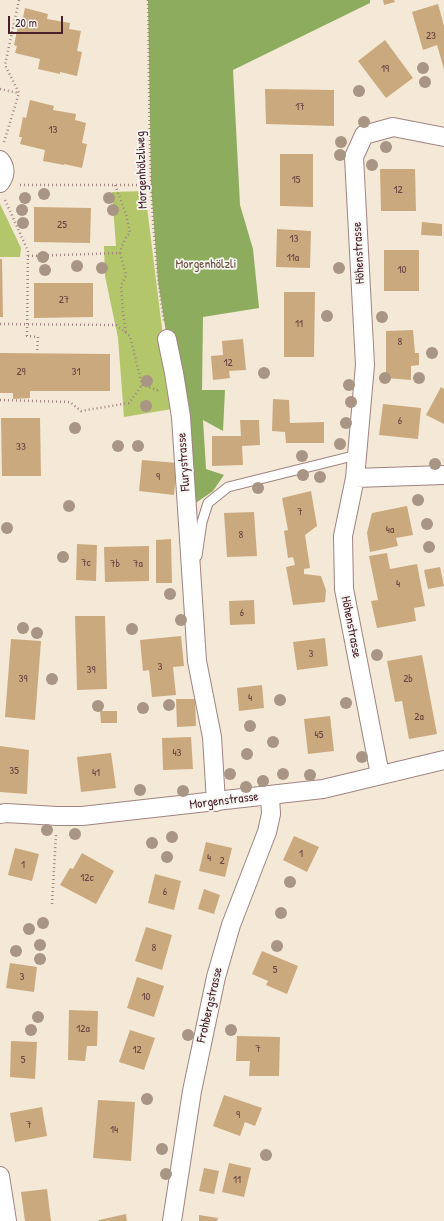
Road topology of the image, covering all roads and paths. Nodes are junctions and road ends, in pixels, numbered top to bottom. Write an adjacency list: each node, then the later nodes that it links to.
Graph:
1 (19, 0): 4 (path)
2 (148, 0): 8 (path, Morgenhölzliweg)
3 (0, 89): 4 (path)
4 (19, 93): 6 (path)
5 (444, 137): 20 (street, Höhenstrasse)
6 (1, 154): 9 (street)
7 (115, 185): 8 (path); 9 (path); 10 (path)
8 (151, 185): 15 (path, Morgenhölzliweg)
9 (2, 186): 11 (path)
10 (120, 253): 11 (path); 14 (path)
11 (28, 256): 13 (path)
12 (0, 324): 13 (path)
13 (28, 325): 14 (path); 16 (path)
14 (126, 333): 18 (path)
15 (167, 339): 17 (street, Flurystrasse)
16 (37, 354)
17 (174, 373): 18 (path); 23 (street, Flurystrasse)
18 (142, 385): 19 (path)
19 (0, 400)
20 (357, 455): 22 (street, Höhenstrasse); 23 (lane, Flurystrasse)
21 (444, 475): 22 (street)
22 (355, 478): 25 (street, Höhenstrasse)
23 (192, 585): 27 (street, Flurystrasse)
24 (444, 760): 25 (street, Morgenstrasse)
25 (380, 775): 26 (street, Morgenstrasse)
26 (270, 796): 27 (street, Morgenstrasse); 33 (street, Frohbergstrasse)
27 (216, 802): 28 (street, Morgenstrasse)
28 (0, 814)
29 (55, 842): 30 (path)
30 (52, 904)
31 (0, 1176): 32 (street)
32 (6, 1221)
33 (172, 1221)

